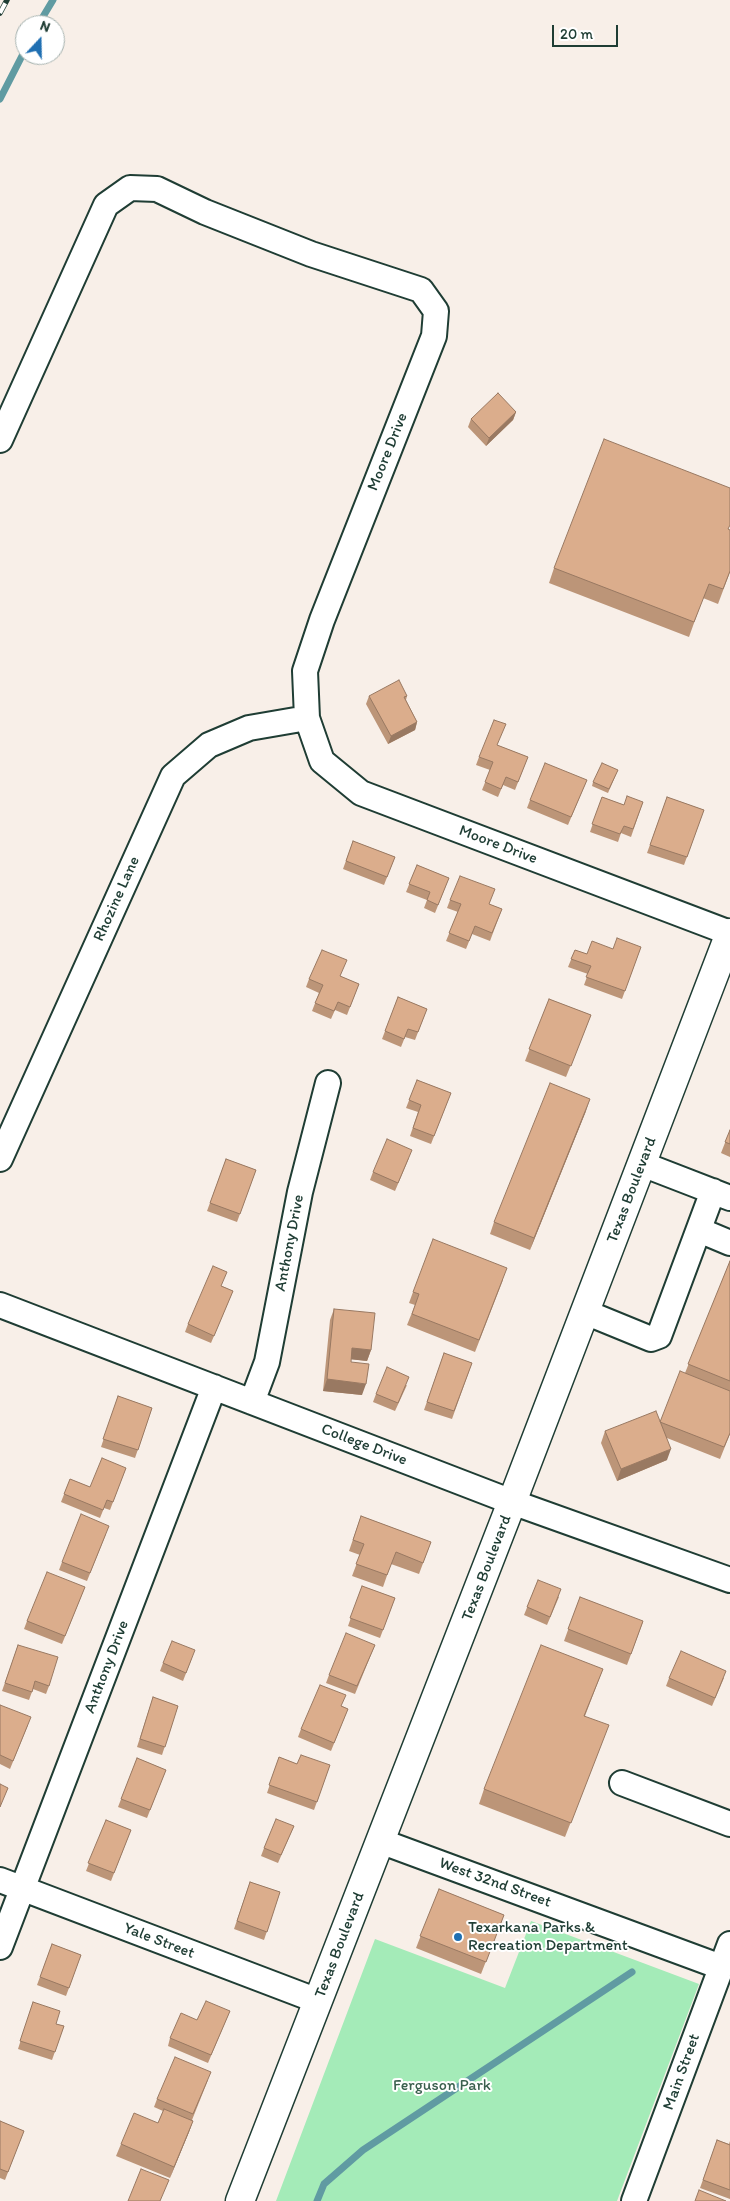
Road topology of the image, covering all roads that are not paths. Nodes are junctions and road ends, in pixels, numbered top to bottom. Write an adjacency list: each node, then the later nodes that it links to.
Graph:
1 (0, 440): 2 (street, Moore Drive)
2 (307, 718): 3 (street, Moore Drive); 5 (street, Rhozine Lane)
3 (730, 933): 6 (main road, Texas Boulevard)
4 (328, 1083): 13 (street, Anthony Drive)
5 (0, 1159)
6 (642, 1164): 7 (street); 11 (main road, Texas Boulevard)
7 (722, 1195): 8 (street)
8 (699, 1230): 9 (street); 11 (street)
9 (730, 1242)
10 (0, 1305): 12 (street, College Drive)
11 (585, 1312): 14 (main road, Texas Boulevard)
12 (214, 1386): 13 (street, College Drive); 20 (street, Anthony Drive)
13 (252, 1402): 14 (street, College Drive)
14 (512, 1502): 15 (street, College Drive); 18 (main road, Texas Boulevard)
15 (730, 1580)
16 (622, 1783): 17 (street)
17 (730, 1824)
18 (380, 1841): 22 (street, West 32nd Street); 23 (main road, Texas Boulevard)
19 (0, 1880): 20 (street, Yale Street)
20 (23, 1889): 21 (street, Anthony Drive); 23 (street, Yale Street)
21 (0, 1947)
22 (727, 1954): 25 (street, Main Street)
23 (318, 2001): 24 (main road, Texas Boulevard)
24 (240, 2201)
25 (634, 2201)

